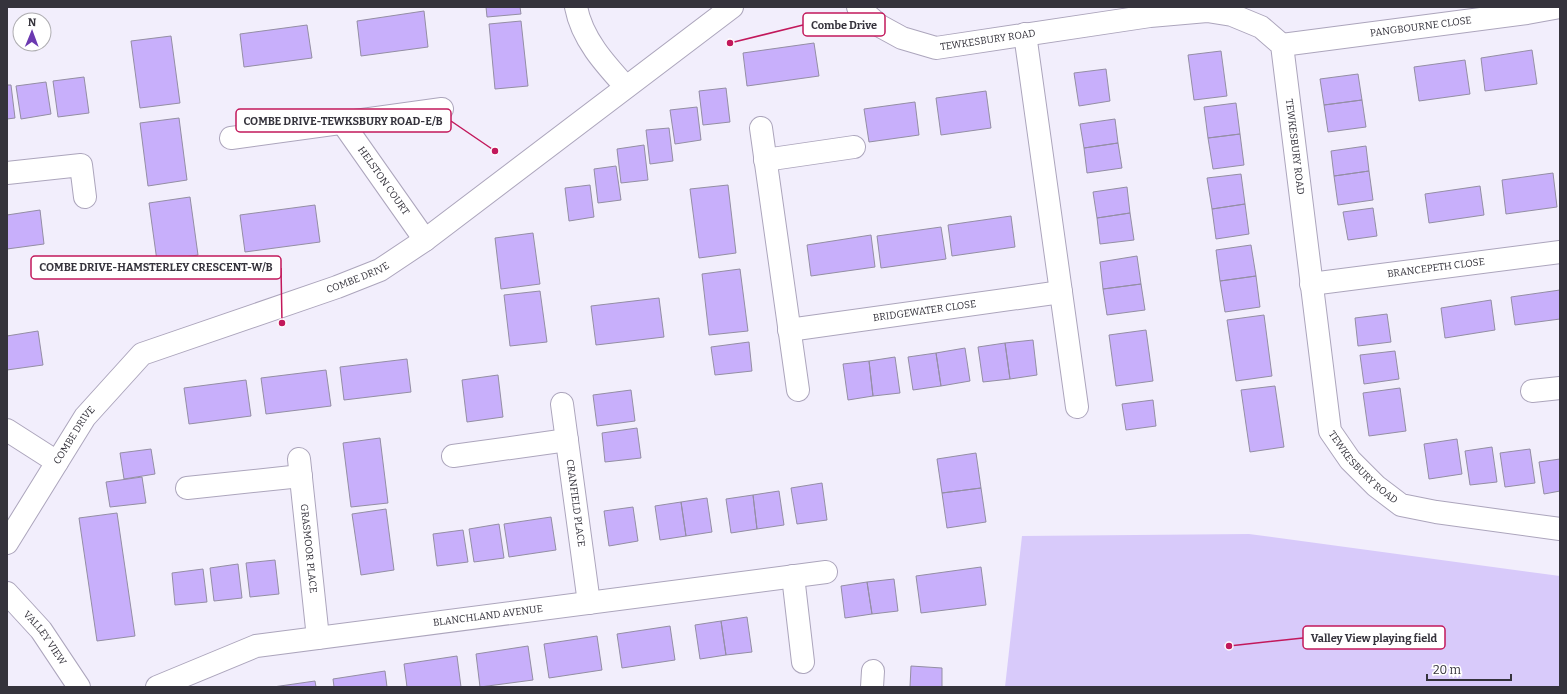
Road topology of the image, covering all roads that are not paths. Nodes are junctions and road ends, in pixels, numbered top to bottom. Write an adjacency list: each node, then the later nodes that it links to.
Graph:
1 (576, 7): 7 (street)
2 (732, 7): 7 (street, COMBE DRIVE)
3 (858, 7): 5 (street, TEWKESBURY ROAD)
4 (1560, 7): 6 (street, PANGBOURNE CLOSE)
5 (1024, 34): 6 (street, TEWKESBURY ROAD); 19 (street)
6 (1282, 45): 18 (street, TEWKESBURY ROAD)
7 (626, 88): 16 (street, COMBE DRIVE)
8 (442, 109): 9 (street)
9 (342, 122): 11 (street); 16 (street, HELSTON COURT)
10 (761, 128): 13 (street)
11 (231, 138)
12 (854, 147): 13 (street)
13 (765, 160): 20 (street)
14 (7, 173): 15 (street)
15 (85, 197)
16 (425, 240): 29 (street, COMBE DRIVE)
17 (1560, 252): 18 (street, BRANCEPETH CLOSE)
18 (1311, 284): 31 (street, TEWKESBURY ROAD)
19 (1061, 292): 20 (street, BRIDGEWATER CLOSE); 25 (street)
20 (789, 330): 22 (street)
21 (1560, 388): 23 (street)
22 (798, 390)
23 (1532, 392)
24 (562, 404): 27 (street, CRANFIELD PLACE)
25 (1077, 407)
26 (7, 430): 29 (street)
27 (567, 440): 28 (street); 36 (street, CRANFIELD PLACE)
28 (453, 456)
29 (57, 462): 32 (street, COMBE DRIVE)
30 (187, 488): 37 (street, GRASMOOR PLACE)
31 (1560, 529)
32 (7, 543)
33 (826, 572): 34 (street, BLANCHLAND AVENUE)
34 (793, 576): 36 (street, BLANCHLAND AVENUE); 38 (street)
35 (7, 593): 39 (street, VALLEY VIEW)
36 (589, 603): 37 (street, BLANCHLAND AVENUE)
37 (318, 638): 40 (street, BLANCHLAND AVENUE)
38 (803, 662)
39 (79, 687)
40 (157, 687)

